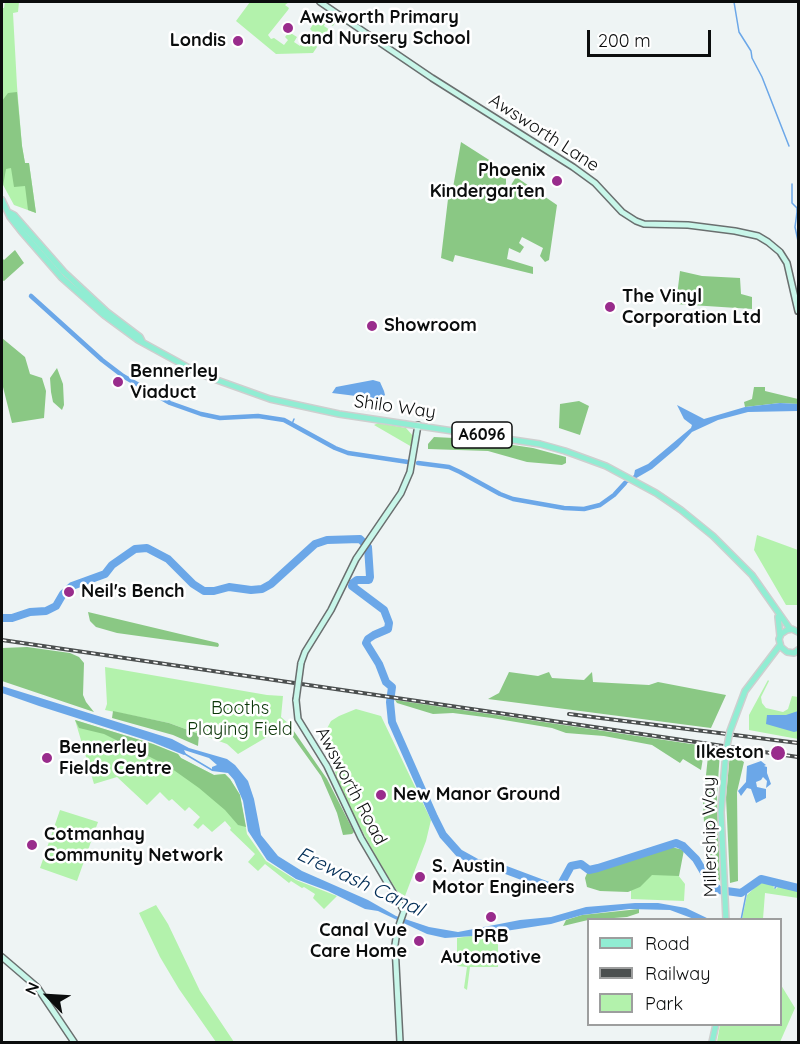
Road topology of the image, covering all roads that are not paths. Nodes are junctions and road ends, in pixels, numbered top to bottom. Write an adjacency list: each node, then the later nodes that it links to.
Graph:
1 (320, 2): 3 (street, Awsworth Lane)
2 (2, 200): 4 (main road, Shilo Way / A6096)
3 (798, 311)
4 (418, 425): 5 (main road, Shilo Way / A6096); 17 (street, Awsworth Road, bridge)
5 (777, 613): 6 (main road, Shilo Way / A6096); 7 (main road, Shilo Way / A6096)
6 (796, 630): 7 (main road)
7 (780, 636): 8 (main road, Shilo Way)
8 (780, 645): 10 (main road); 11 (main road, Millership Way)
9 (798, 650): 10 (main road, Millership Way)
10 (788, 652): 11 (main road, Millership Way); 12 (street)
11 (770, 659): 13 (main road, Millership Way, bridge)
12 (798, 659)
13 (726, 918)
14 (2, 957): 16 (street)
15 (716, 1026): 18 (main road)
16 (74, 1042)
17 (399, 1042)
18 (712, 1042)

